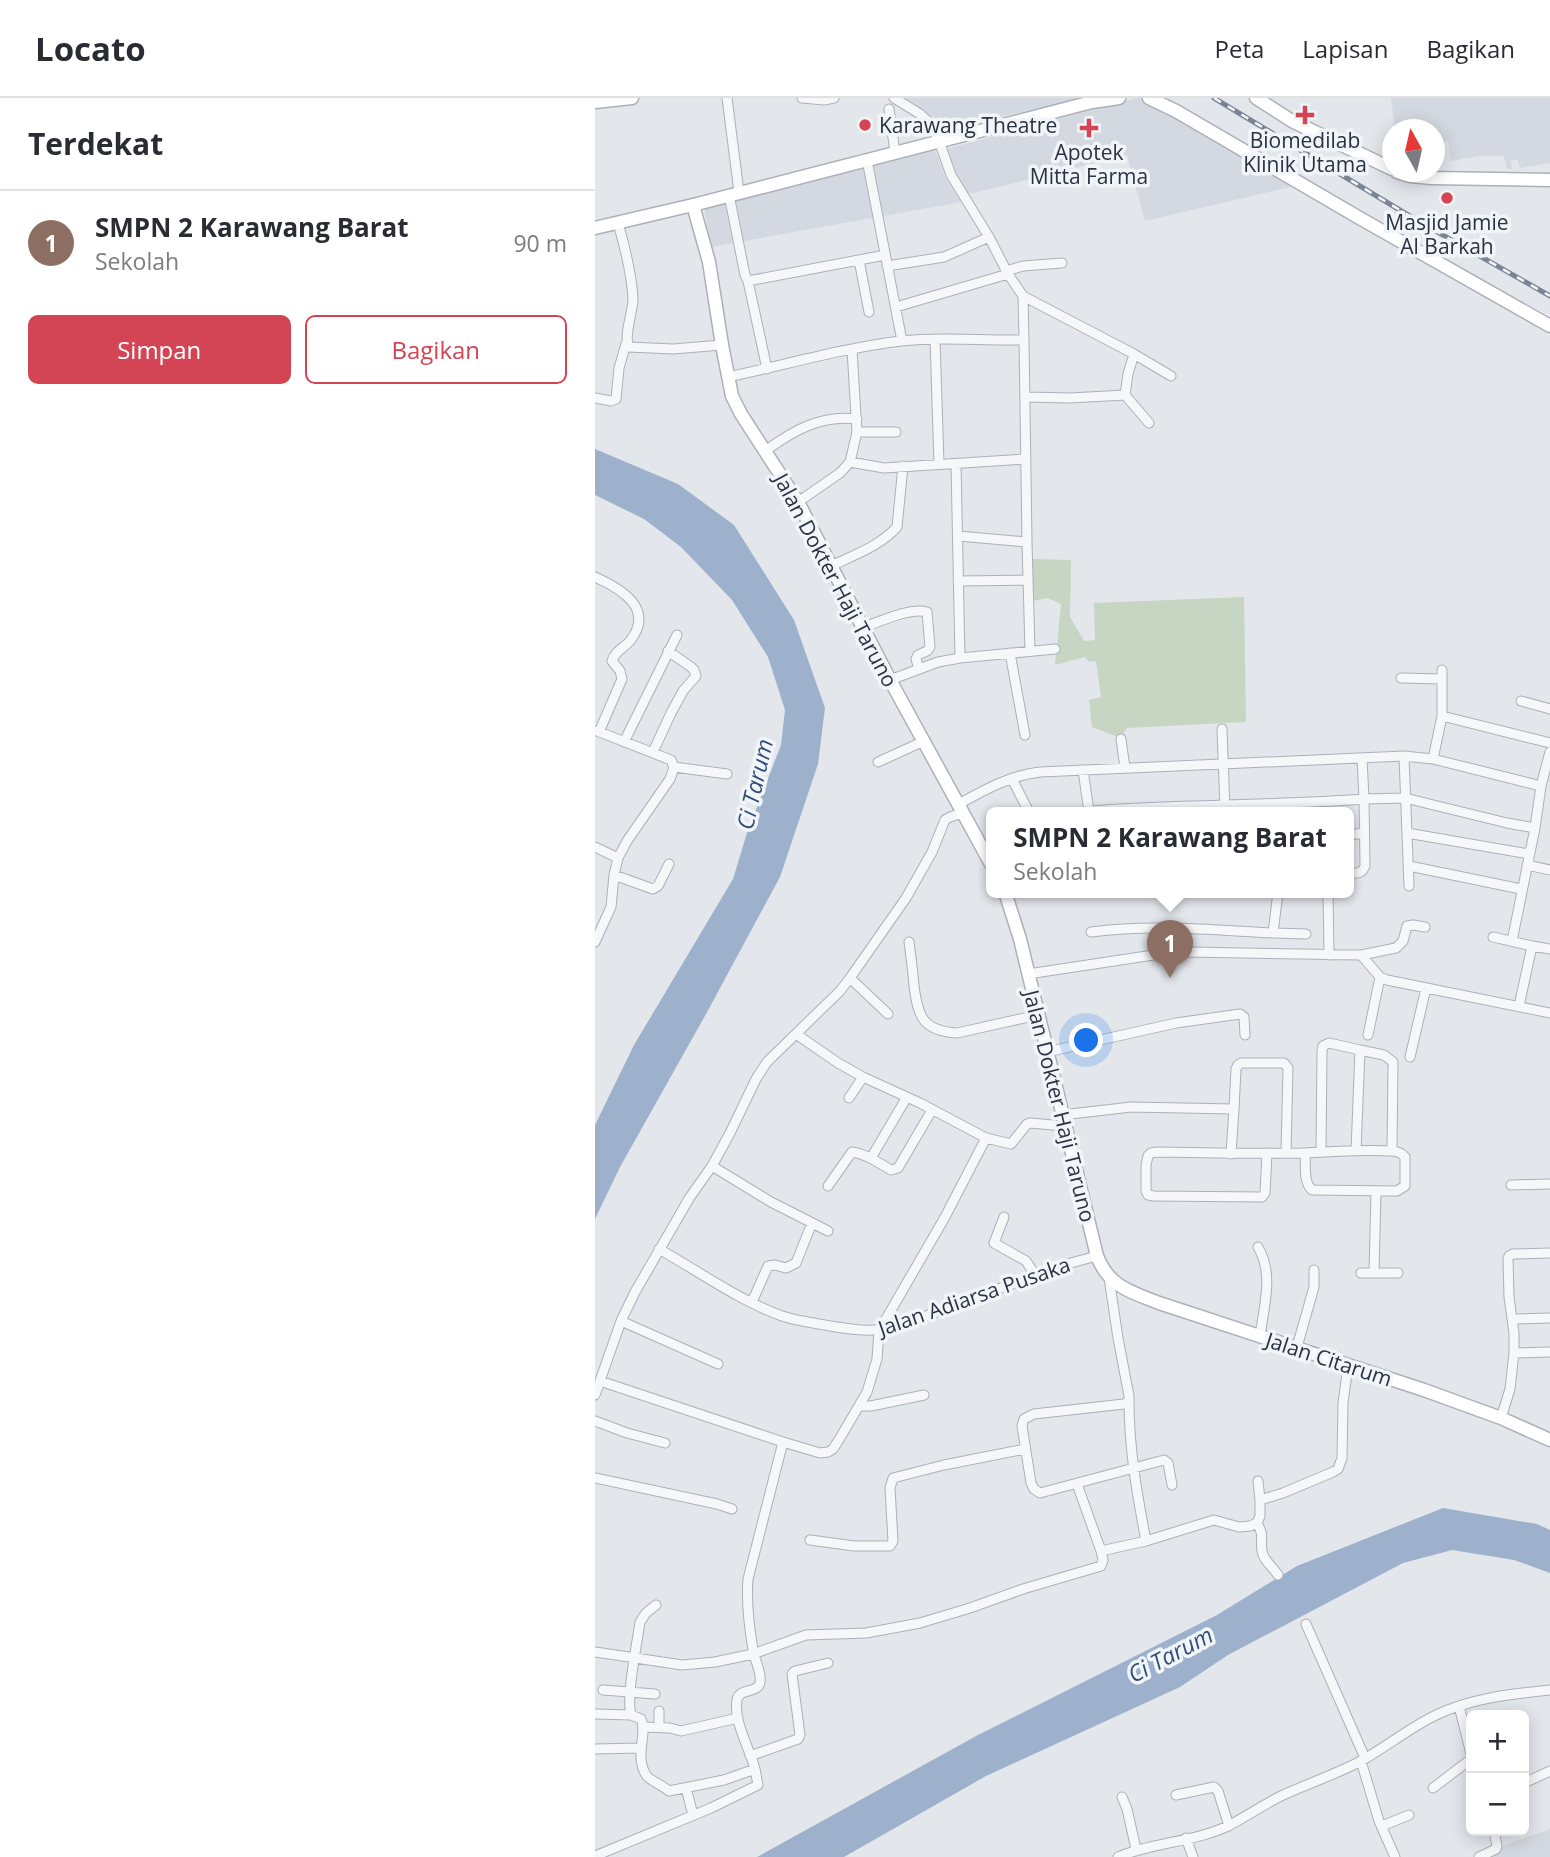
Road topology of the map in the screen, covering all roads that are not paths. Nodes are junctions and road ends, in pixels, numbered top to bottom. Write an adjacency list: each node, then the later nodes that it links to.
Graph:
1 (632, 98): 11 (street)
2 (727, 98): 20 (street)
3 (802, 98): 4 (street)
4 (834, 98)
5 (894, 98): 14 (street)
6 (1119, 98): 10 (street)
7 (1149, 98): 13 (street)
8 (1168, 98): 13 (street)
9 (1256, 98): 17 (street)
10 (1096, 100): 14 (street)
11 (595, 102)
12 (889, 109): 15 (street)
13 (1176, 111): 34 (street)
14 (934, 143): 15 (street); 24 (street)
15 (895, 152): 16 (street)
16 (867, 160): 20 (street); 25 (street)
17 (1382, 164)
18 (1445, 178): 19 (street)
19 (1550, 180)
20 (734, 194): 21 (street); 30 (street)
21 (693, 205): 22 (street); 39 (street, Jalan Dokter Haji Taruno)
22 (618, 223): 23 (street); 38 (street)
23 (595, 228)
24 (989, 237): 28 (street); 29 (street)
25 (885, 255): 26 (street); 28 (street)
26 (859, 260): 30 (street); 33 (street)
27 (1062, 262): 29 (street)
28 (887, 266): 32 (street)
29 (1007, 272): 31 (street); 32 (street)
30 (748, 281): 42 (street)
31 (1023, 296): 36 (street); 41 (street)
32 (896, 307): 37 (street)
33 (869, 313)
34 (1550, 326)
35 (935, 339): 36 (street); 37 (street); 55 (street)
36 (1024, 340): 46 (street)
37 (902, 341): 40 (street)
38 (626, 344): 39 (street); 47 (street)
39 (722, 345): 44 (street, Jalan Dokter Haji Taruno)
40 (852, 350): 42 (street); 48 (street)
41 (1134, 354): 43 (street); 45 (street)
42 (767, 369): 44 (street)
43 (1171, 376)
44 (728, 377): 52 (street, Jalan Dokter Haji Taruno)
45 (1125, 395): 46 (street); 49 (street)
46 (1026, 397): 53 (street)
47 (595, 398)
48 (857, 419): 50 (street); 52 (street)
49 (1149, 423)
50 (857, 432): 51 (street); 54 (street)
51 (896, 432)
52 (765, 452): 58 (street, Jalan Dokter Haji Taruno)
53 (1026, 459): 56 (street); 60 (street)
54 (850, 462): 57 (street); 58 (street)
55 (939, 464): 56 (street); 57 (street)
56 (955, 464): 59 (street)
57 (903, 466): 61 (street)
58 (798, 502): 61 (street, Jalan Dokter Haji Taruno)
59 (958, 536): 60 (street); 64 (street)
60 (1027, 542): 63 (street)
61 (831, 566): 65 (street, Jalan Dokter Haji Taruno)
62 (595, 577): 79 (street)
63 (1028, 580): 64 (street); 69 (street)
64 (958, 581): 71 (street)
65 (863, 628): 72 (street); 74 (street, Jalan Dokter Haji Taruno)
66 (677, 635): 68 (street)
67 (1055, 649): 69 (street)
68 (668, 651): 83 (street); 85 (street)
69 (1031, 651): 70 (street)
70 (1010, 653): 71 (street); 80 (street)
71 (960, 658): 72 (street)
72 (919, 669): 74 (street)
73 (1401, 678): 77 (street)
74 (890, 680): 82 (street, Jalan Dokter Haji Taruno)
75 (1521, 701): 76 (street)
76 (1550, 709)
77 (1442, 716): 84 (street); 89 (street)
78 (1222, 729): 91 (street)
79 (597, 732): 83 (street)
80 (1025, 735)
81 (1121, 739): 93 (street)
82 (924, 741): 90 (street); 104 (street, Jalan Dokter Haji Taruno)
83 (624, 742): 85 (street)
84 (1550, 743)
85 (653, 752): 92 (street)
86 (1403, 756): 87 (street); 89 (street); 98 (street)
87 (1362, 758): 91 (street); 99 (street)
88 (1549, 758): 97 (street)
89 (1433, 759): 97 (street)
90 (878, 762)
91 (1223, 764): 93 (street); 102 (street)
92 (674, 768): 95 (street); 112 (street)
93 (1125, 768): 94 (street)
94 (1083, 771): 96 (street); 101 (street)
95 (727, 774)
96 (1012, 779): 100 (street); 104 (street)
97 (1541, 786): 105 (street)
98 (1405, 797): 99 (street); 105 (street); 107 (street)
99 (1364, 799): 103 (street); 106 (street)
100 (1026, 807)
101 (1088, 807)
102 (1225, 807)
103 (1310, 807)
104 (961, 809): 110 (street, Jalan Dokter Haji Taruno); 138 (street)
105 (1535, 828): 111 (street)
106 (1364, 833): 108 (street); 117 (street)
107 (1407, 833): 111 (street); 115 (street)
108 (1354, 834)
109 (595, 847): 112 (street)
110 (986, 853)
111 (1529, 854): 114 (street)
112 (618, 858): 118 (street)
113 (670, 864): 118 (street)
114 (1527, 865): 116 (street); 120 (street)
115 (1409, 866): 119 (street); 120 (street)
116 (1550, 870)
117 (1354, 874)
118 (614, 875): 130 (street)
119 (1409, 886)
120 (1521, 889): 129 (street)
121 (1007, 898): 136 (street, Jalan Dokter Haji Taruno)
122 (1277, 898): 126 (street)
123 (1328, 898): 134 (street)
124 (1425, 927): 135 (street)
125 (1091, 932): 126 (street)
126 (1273, 933): 127 (street)
127 (1306, 934)
128 (1493, 937): 129 (street)
129 (1512, 941): 132 (street)
130 (595, 942)
131 (909, 942): 143 (street)
132 (1532, 946): 133 (street); 140 (street)
133 (1550, 949)
134 (1329, 955): 135 (street); 136 (street)
135 (1361, 955): 137 (street)
136 (1028, 974): 143 (street, Jalan Dokter Haji Taruno)
137 (1380, 977): 139 (street); 146 (street)
138 (850, 978): 142 (street); 144 (street)
139 (1426, 988): 140 (street); 149 (street)
140 (1519, 1006): 141 (street)
141 (1550, 1013)
142 (888, 1014)
143 (1038, 1015): 148 (street, Jalan Dokter Haji Taruno)
144 (796, 1034): 150 (street); 165 (street)
145 (1245, 1035): 148 (street)
146 (1368, 1035)
147 (1360, 1050): 157 (street); 158 (street); 159 (street)
148 (1047, 1052): 155 (street, Jalan Dokter Haji Taruno)
149 (1410, 1057)
150 (863, 1077): 151 (street); 152 (street)
151 (907, 1097): 154 (street); 164 (street)
152 (849, 1098)
153 (1234, 1109): 155 (street); 161 (street); 163 (street)
154 (932, 1110): 156 (street); 164 (street)
155 (1063, 1121): 156 (street); 176 (street, Jalan Dokter Haji Taruno)
156 (986, 1138): 187 (street)
157 (1356, 1151): 158 (street); 159 (street)
158 (1392, 1151): 169 (street)
159 (1321, 1152): 162 (street)
160 (1267, 1153): 161 (street); 163 (street); 163 (street)
161 (1286, 1153): 162 (street)
162 (1305, 1153): 169 (street)
163 (1231, 1154)
164 (871, 1158): 168 (street)
165 (712, 1166): 171 (street); 174 (street)
166 (1550, 1184): 167 (street)
167 (1511, 1185)
168 (828, 1186)
169 (1376, 1192): 179 (street)
170 (1004, 1217): 181 (street)
171 (812, 1223): 172 (street); 183 (street)
172 (828, 1231)
173 (1258, 1247): 188 (street)
174 (659, 1249): 183 (street, Jalan Adiarsa Pusaka); 186 (street)
175 (1550, 1252): 185 (street)
176 (1097, 1256): 181 (street, Jalan Adiarsa Pusaka); 182 (street, Jalan Dokter Haji Taruno)
177 (1314, 1270): 189 (street)
178 (1361, 1273): 179 (street)
179 (1374, 1273): 180 (street)
180 (1398, 1273)
181 (1035, 1275): 187 (street, Jalan Adiarsa Pusaka)
182 (1109, 1278): 188 (street, Jalan Citarum); 197 (street)
183 (752, 1302): 187 (street, Jalan Adiarsa Pusaka)
184 (1550, 1318): 185 (street)
185 (1512, 1319): 191 (street)
186 (621, 1321): 192 (street); 194 (street)
187 (879, 1331): 198 (street)
188 (1260, 1336): 189 (street, Jalan Citarum)
189 (1297, 1347): 193 (street, Jalan Citarum)
190 (1550, 1352): 191 (street)
191 (1514, 1353): 199 (street)
192 (718, 1364)
193 (1347, 1366): 199 (street, Jalan Citarum); 210 (street)
194 (600, 1381): 195 (street); 202 (street)
195 (595, 1395)
196 (924, 1395): 198 (street)
197 (1129, 1401): 204 (street); 205 (street)
198 (860, 1406): 202 (street)
199 (1501, 1418): 201 (street, Jalan Citarum)
200 (595, 1421): 203 (street)
201 (1550, 1440)
202 (783, 1442): 220 (street)
203 (665, 1443)
204 (1025, 1449): 208 (street); 213 (street)
205 (1133, 1469): 208 (street); 209 (street); 214 (street)
206 (595, 1478): 211 (street)
207 (1258, 1481): 210 (street)
208 (1077, 1484): 215 (street)
209 (1172, 1485)
210 (1260, 1500): 212 (street)
211 (732, 1509)
212 (1257, 1522): 214 (street); 216 (street)
213 (810, 1540)
214 (1146, 1541): 215 (street)
215 (1101, 1551): 220 (street)
216 (1278, 1575)
217 (656, 1605): 221 (street)
218 (1306, 1624): 238 (street)
219 (595, 1652): 221 (street)
220 (753, 1654): 221 (street); 231 (street)
221 (635, 1658): 225 (street)
222 (828, 1663): 237 (street)
223 (603, 1690): 225 (street)
224 (1550, 1690): 227 (street)
225 (631, 1693): 226 (street); 230 (street)
226 (655, 1694)
227 (1459, 1706): 234 (street); 238 (street)
228 (659, 1711): 233 (street)
229 (595, 1714): 230 (street)
230 (631, 1715): 232 (street)
231 (738, 1718): 233 (street); 237 (street)
232 (644, 1727): 233 (street); 235 (street)
233 (659, 1727)
234 (1466, 1734)
235 (640, 1748): 236 (street); 243 (street)
236 (595, 1749)
237 (750, 1756): 240 (street)
238 (1363, 1760): 249 (street); 250 (street)
239 (1466, 1763): 244 (street)
240 (755, 1769): 243 (street); 247 (street)
241 (1550, 1771): 242 (street)
242 (1529, 1781)
243 (686, 1788): 247 (street)
244 (1433, 1788)
245 (1176, 1796): 249 (street)
246 (1122, 1797): 253 (street)
247 (693, 1815): 254 (street)
248 (1409, 1815): 250 (street)
249 (1229, 1826): 252 (street)
250 (1382, 1826): 257 (street)
251 (1495, 1836): 258 (street)
252 (1186, 1838): 253 (street); 256 (street)
253 (1136, 1849): 255 (street)
254 (595, 1856)
255 (1118, 1857)
256 (1193, 1857)
257 (1395, 1857)
258 (1479, 1857)

